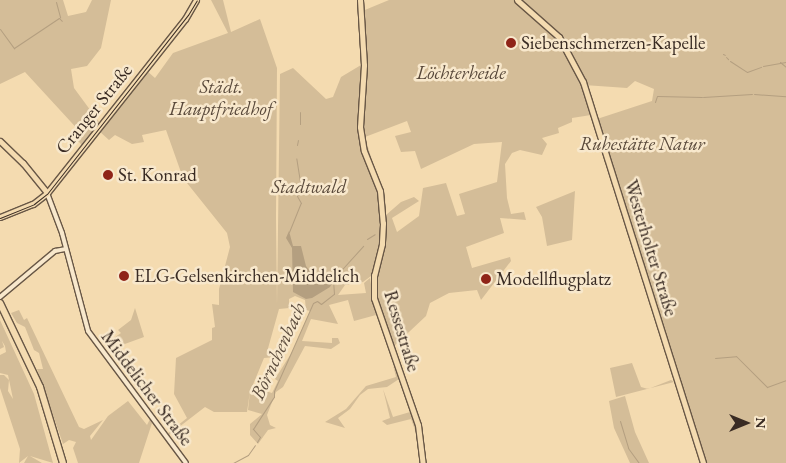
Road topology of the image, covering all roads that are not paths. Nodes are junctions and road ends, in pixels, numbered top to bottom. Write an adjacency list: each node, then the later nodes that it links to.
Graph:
1 (196, 0): 5 (main road, Cranger Straße)
2 (360, 0): 14 (main road, Ressestraße)
3 (517, 0): 15 (main road, Westerholter Straße)
4 (0, 141): 5 (main road)
5 (46, 194): 6 (main road, Cranger Straße); 7 (street, Middelicher Straße)
6 (0, 217)
7 (65, 248): 8 (street); 13 (street, Middelicher Straße)
8 (0, 297)
9 (0, 303): 12 (highway)
10 (0, 311): 11 (highway)
11 (58, 463)
12 (63, 463)
13 (186, 463)
14 (423, 463)
15 (703, 463)

